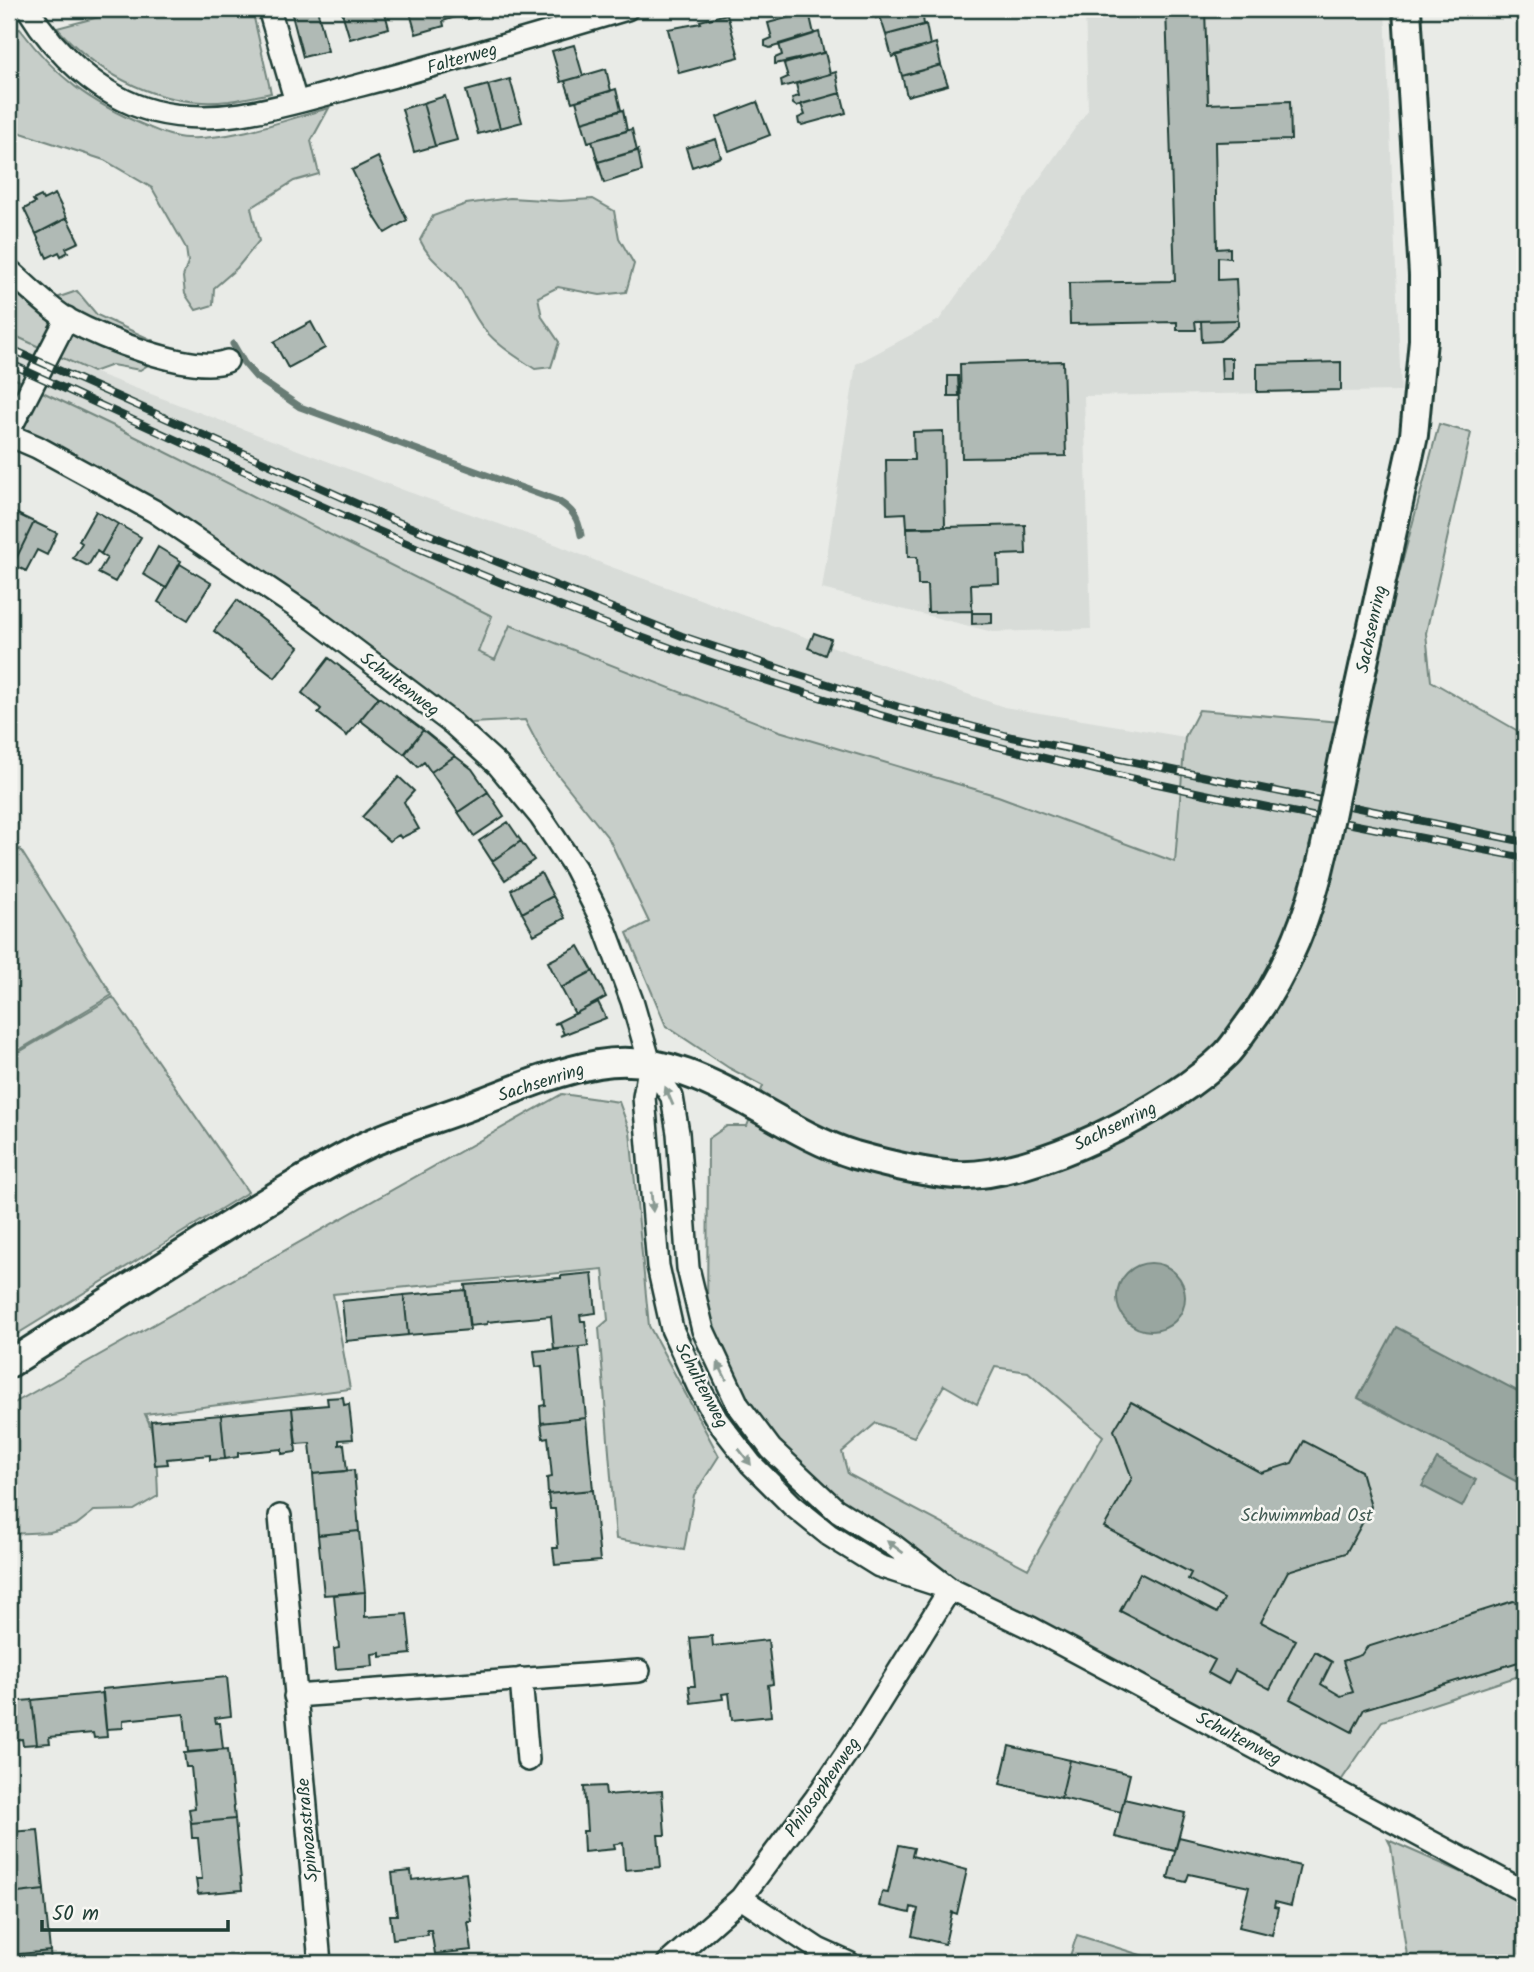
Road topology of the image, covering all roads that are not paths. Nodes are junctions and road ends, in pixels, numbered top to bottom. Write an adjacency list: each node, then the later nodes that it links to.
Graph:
1 (28, 9): 5 (street, Falterweg)
2 (269, 9): 5 (street)
3 (627, 9): 5 (street, Falterweg)
4 (1407, 9): 10 (street, Sachsenring, bridge)
5 (296, 102)
6 (9, 270): 7 (street)
7 (66, 318): 8 (street); 9 (street)
8 (227, 362)
9 (9, 433): 10 (street, Schultenweg)
10 (650, 1063): 11 (street, Sachsenring); 13 (street, Schultenweg, one-way to 10); 13 (street, Schultenweg, one-way to 13)
11 (9, 1364)
12 (280, 1516): 16 (street, Spinozastraße)
13 (950, 1589): 18 (street, Schultenweg); 19 (street, Philosophenweg)
14 (639, 1671): 15 (street)
15 (521, 1679): 16 (street); 17 (street)
16 (295, 1696): 20 (street, Spinozastraße)
17 (528, 1760)
18 (1525, 1892)
19 (741, 1898): 21 (street, Philosophenweg); 22 (street)
20 (320, 1963)
21 (668, 1963)
22 (849, 1963)

